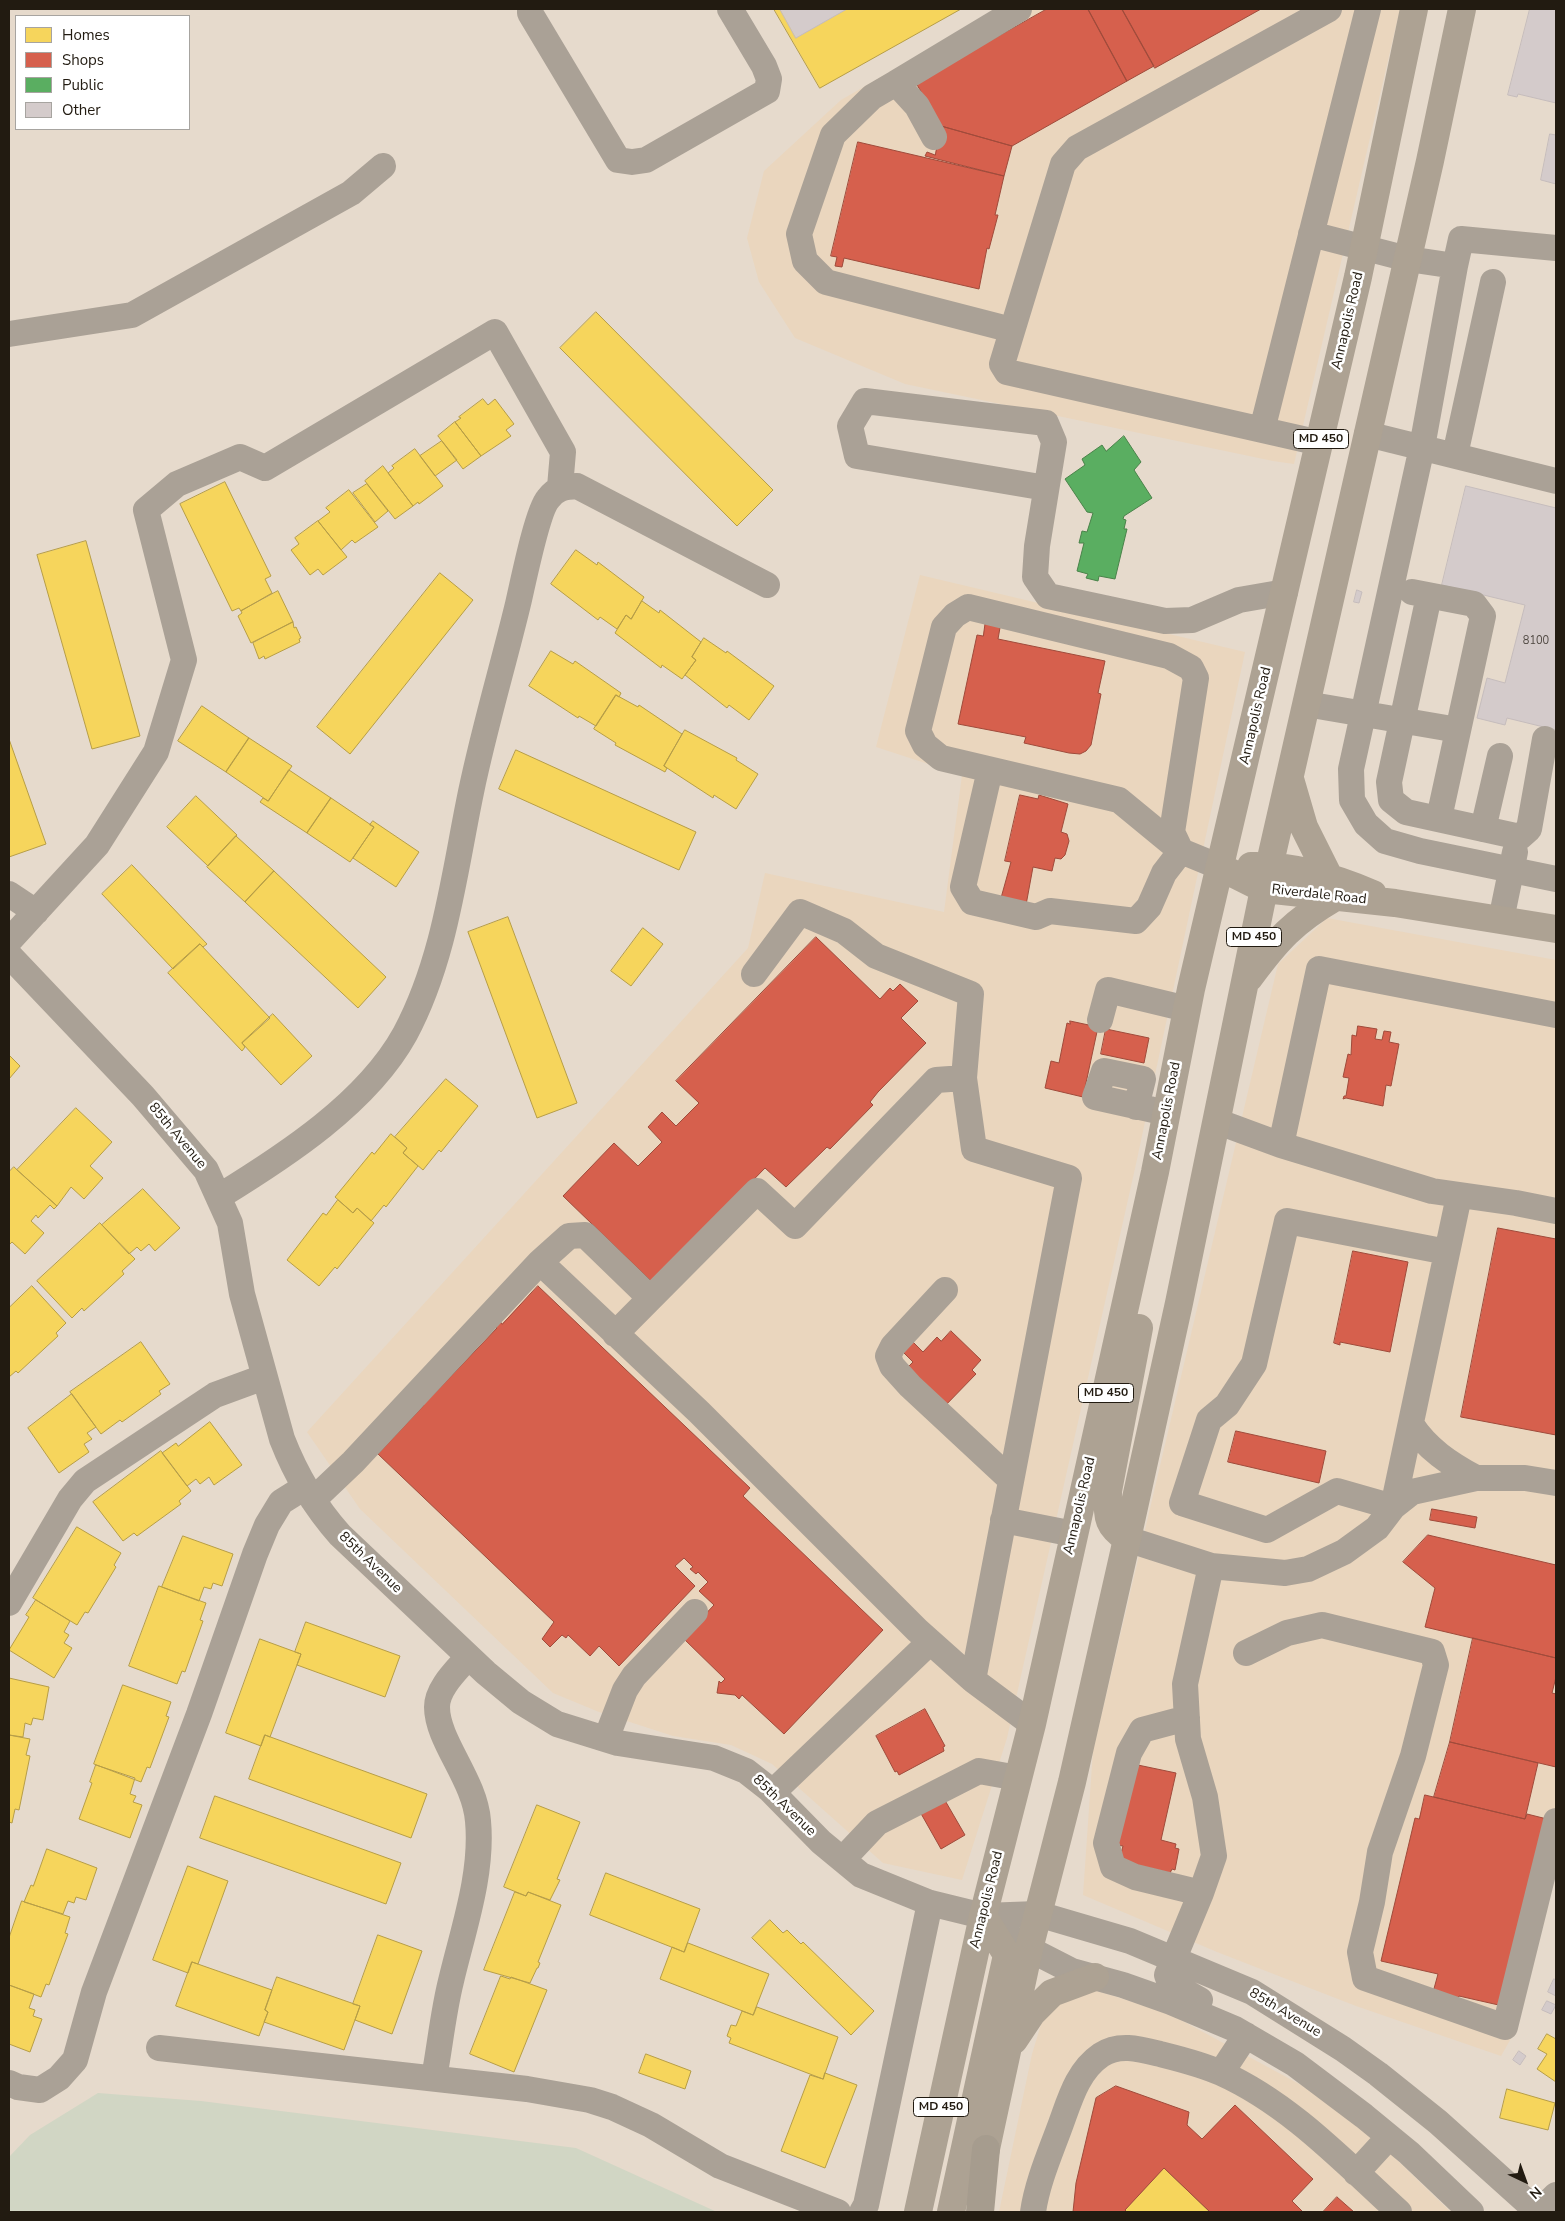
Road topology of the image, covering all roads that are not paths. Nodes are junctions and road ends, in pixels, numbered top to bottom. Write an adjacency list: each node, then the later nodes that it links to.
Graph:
1 (530, 9): 2 (street)
2 (730, 9)
3 (1019, 9): 8 (street)
4 (1329, 9): 17 (street)
5 (1368, 9): 11 (street)
6 (1414, 9): 12 (main road, Annapolis Road / MD 450)
7 (1462, 9): 14 (main road, MD 450)
8 (896, 83): 9 (street); 17 (street)
9 (934, 137)
10 (383, 166): 18 (street)
11 (1311, 234): 12 (street); 19 (street)
12 (1364, 248): 14 (street); 21 (main road, Annapolis Road / MD 450)
13 (1556, 248): 15 (street)
14 (1408, 259): 15 (street); 20 (main road, MD 450)
15 (1455, 266): 22 (street)
16 (1493, 282): 23 (street)
17 (1012, 330): 19 (street)
18 (9, 334)
19 (1262, 430): 21 (street)
20 (1368, 434): 22 (street); 31 (main road, MD 450)
21 (1320, 443): 29 (main road, Annapolis Road / MD 450)
22 (1422, 447): 23 (street); 28 (street)
23 (1455, 455): 24 (street)
24 (1556, 481)
25 (560, 487): 27 (street); 49 (street); 64 (street)
26 (1046, 488): 26 (street); 29 (street)
27 (767, 585)
28 (1391, 588): 30 (street); 32 (street)
29 (1285, 592): 43 (main road, Annapolis Road / MD 450)
30 (1429, 596): 33 (street); 34 (street)
31 (1306, 704): 32 (street); 38 (main road, MD 450)
32 (1363, 715): 33 (street); 44 (street)
33 (1402, 721): 34 (street); 39 (street)
34 (1458, 730): 39 (street)
35 (1546, 739): 41 (street)
36 (1500, 756): 40 (street)
37 (990, 770): 42 (street); 42 (street); 42 (street)
38 (1290, 775): 45 (main road, MD 450); 47 (main road)
39 (1439, 818): 40 (street)
40 (1483, 829): 41 (street)
41 (1520, 837): 44 (street)
42 (1182, 851): 43 (street)
43 (1220, 867): 45 (main road, Riverdale Road); 56 (main road, Annapolis Road / MD 450)
44 (1510, 870): 46 (street); 50 (street)
45 (1266, 877): 47 (main road, Riverdale Road); 55 (main road, MD 450)
46 (1556, 879)
47 (1331, 887): 50 (main road, Riverdale Road); 55 (main road)
48 (9, 894): 49 (street)
49 (36, 912): 52 (street)
50 (1501, 920): 51 (main road, Riverdale Road)
51 (1556, 929)
52 (9, 941)
53 (9, 955): 64 (street, 85th Avenue)
54 (754, 974): 59 (street)
55 (1244, 985): 62 (main road, MD 450)
56 (1187, 1009): 58 (street); 61 (main road, Annapolis Road / MD 450)
57 (1556, 1016): 63 (street)
58 (1100, 1020)
59 (964, 1078): 71 (street); 76 (street)
60 (1136, 1106): 61 (street)
61 (1167, 1113): 67 (main road, Annapolis Road / MD 450)
62 (1216, 1121): 63 (street); 82 (main road, MD 450)
63 (1280, 1145): 65 (street)
64 (220, 1196): 73 (street, 85th Avenue)
65 (1458, 1196): 66 (street); 68 (street)
66 (1556, 1211)
67 (1144, 1225): 81 (main road, Annapolis Road / MD 450); 82 (main road)
68 (1447, 1252): 74 (street); 79 (street)
69 (540, 1262): 71 (street); 72 (street); 78 (street)
70 (945, 1290): 76 (street)
71 (650, 1298): 72 (street)
72 (615, 1334): 86 (street)
73 (264, 1377): 78 (street, 85th Avenue); 84 (street)
74 (1411, 1424): 75 (street); 79 (street)
75 (1476, 1478): 77 (street); 79 (street)
76 (1011, 1480): 80 (street)
77 (1556, 1483)
78 (309, 1494): 88 (street, 85th Avenue); 109 (street)
79 (1393, 1507): 83 (street)
80 (1003, 1520): 81 (street); 89 (street)
81 (1074, 1534): 91 (main road, Annapolis Road / MD 450)
82 (1127, 1539): 83 (street); 99 (main road, MD 450)
83 (1211, 1566): 90 (street)
84 (9, 1603)
85 (695, 1612): 92 (street)
86 (930, 1642): 89 (street); 94 (street)
87 (1246, 1653): 95 (street)
88 (468, 1657): 92 (street, 85th Avenue); 108 (street)
89 (973, 1680): 91 (street)
90 (1187, 1718): 97 (street); 97 (street)
91 (1032, 1724): 93 (main road, Annapolis Road / MD 450)
92 (606, 1740): 94 (street, 85th Avenue)
93 (1018, 1778): 96 (street); 100 (main road, Annapolis Road / MD 450)
94 (773, 1792): 96 (street, 85th Avenue)
95 (1556, 1821)
96 (842, 1860): 98 (street, 85th Avenue)
97 (1201, 1893): 102 (street)
98 (930, 1903): 100 (street, 85th Avenue); 115 (street)
99 (1038, 1914): 100 (street, 85th Avenue); 101 (main road, MD 450); 102 (street, 85th Avenue)
100 (982, 1916): 101 (street, 85th Avenue); 116 (main road, Annapolis Road / MD 450); 117 (main road)
101 (1029, 1949): 103 (street, 85th Avenue); 106 (main road, MD 450)
102 (1173, 1958): 104 (street); 123 (street, 85th Avenue)
103 (1095, 1977): 104 (street, 85th Avenue); 106 (main road)
104 (1246, 2036): 107 (street); 110 (street, 85th Avenue)
105 (159, 2048): 108 (street)
106 (1007, 2052): 111 (main road, MD 450)
107 (1221, 2073): 112 (street); 120 (street)
108 (434, 2078): 114 (street)
109 (9, 2083)
110 (1389, 2137): 112 (street); 122 (street, 85th Avenue)
111 (986, 2149): 118 (main road, MD 450); 119 (highway)
112 (1356, 2173): 121 (street)
113 (1556, 2195): 123 (street)
114 (838, 2212)
115 (862, 2212)
116 (918, 2212)
117 (951, 2212)
118 (973, 2212)
119 (980, 2212)
120 (1033, 2212)
121 (1399, 2212)
122 (1471, 2212)
123 (1538, 2212)

